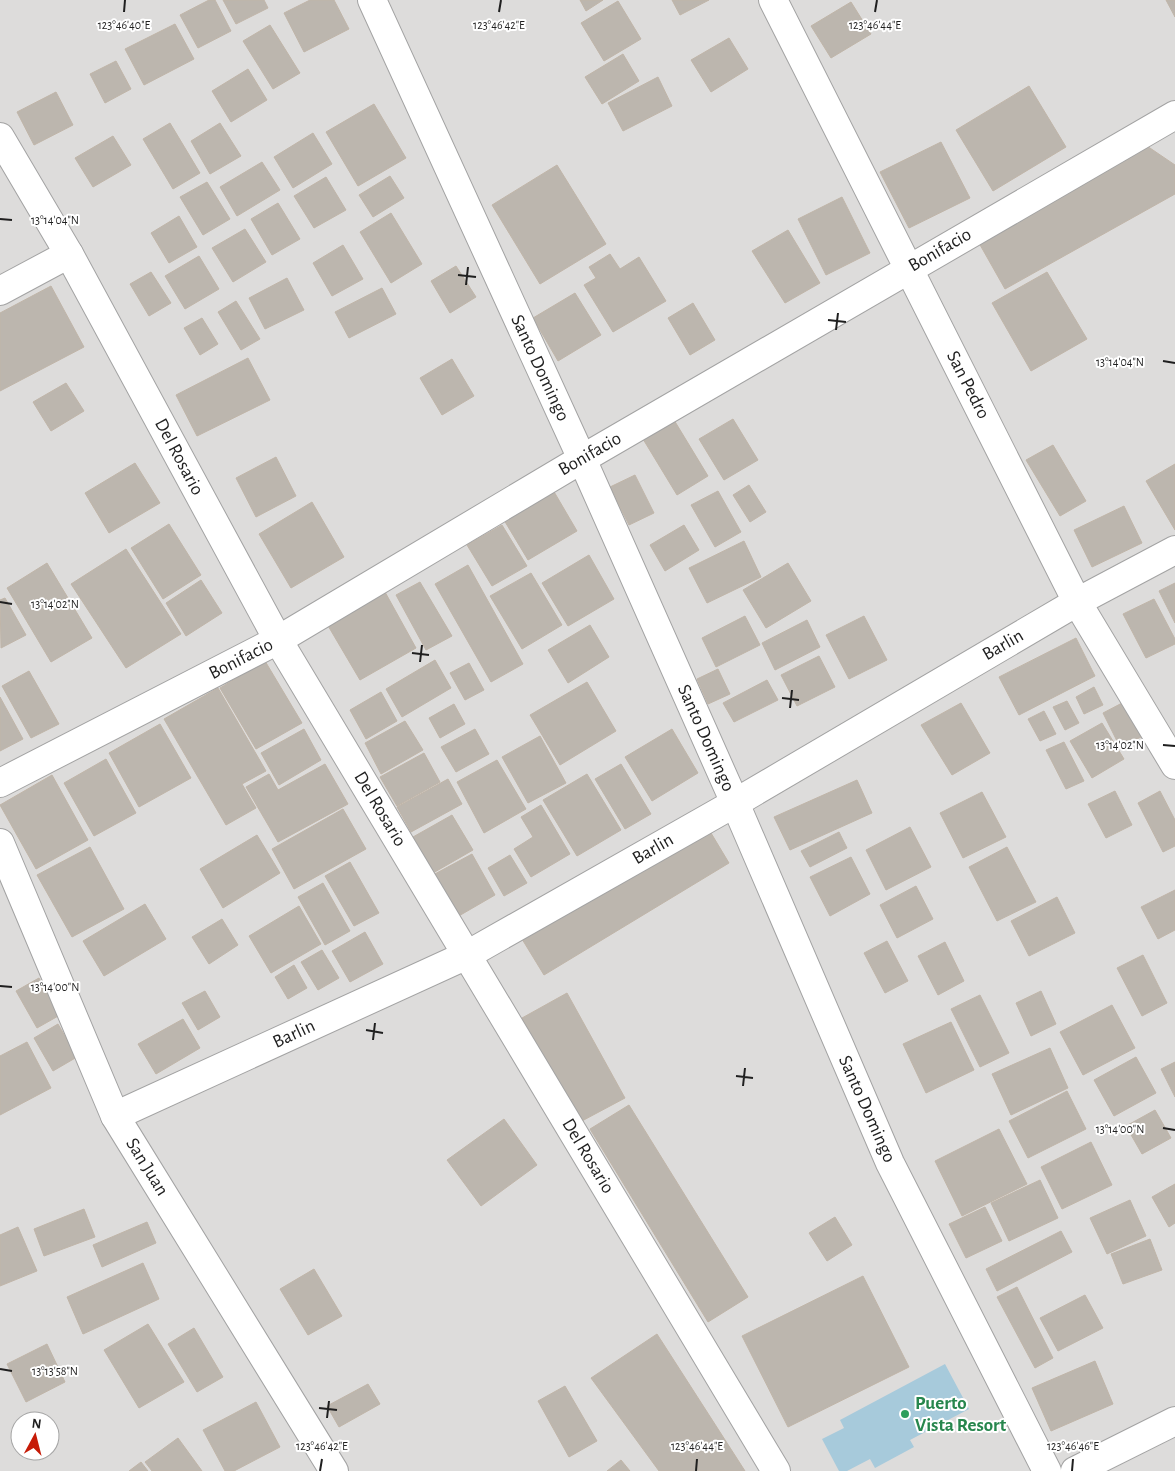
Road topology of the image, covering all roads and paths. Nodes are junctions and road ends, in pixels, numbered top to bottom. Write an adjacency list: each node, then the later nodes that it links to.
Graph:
1 (372, 0): 8 (street, Santo Domingo)
2 (773, 0): 6 (street, San Pedro)
3 (1175, 115): 6 (street, Bonifacio)
4 (0, 137): 5 (street, Del Rosario)
5 (69, 254): 7 (street); 11 (street, Del Rosario)
6 (909, 268): 8 (street, Bonifacio); 10 (street, San Pedro)
7 (0, 291)
8 (582, 459): 11 (street, Bonifacio); 14 (street, Santo Domingo)
9 (1175, 550): 10 (street, Barlin)
10 (1077, 602): 12 (street, San Pedro); 14 (street, Barlin)
11 (278, 640): 13 (street, Bonifacio); 16 (street, Del Rosario)
12 (1175, 765)
13 (0, 783)
14 (735, 803): 16 (street, Barlin); 21 (street, Santo Domingo)
15 (0, 842): 17 (street, San Juan)
16 (467, 955): 17 (street, Barlin); 20 (street, Del Rosario)
17 (116, 1116): 19 (street, San Juan)
18 (1175, 1421): 22 (street)
19 (334, 1471)
20 (776, 1471)
21 (1047, 1471)
22 (1076, 1471)

